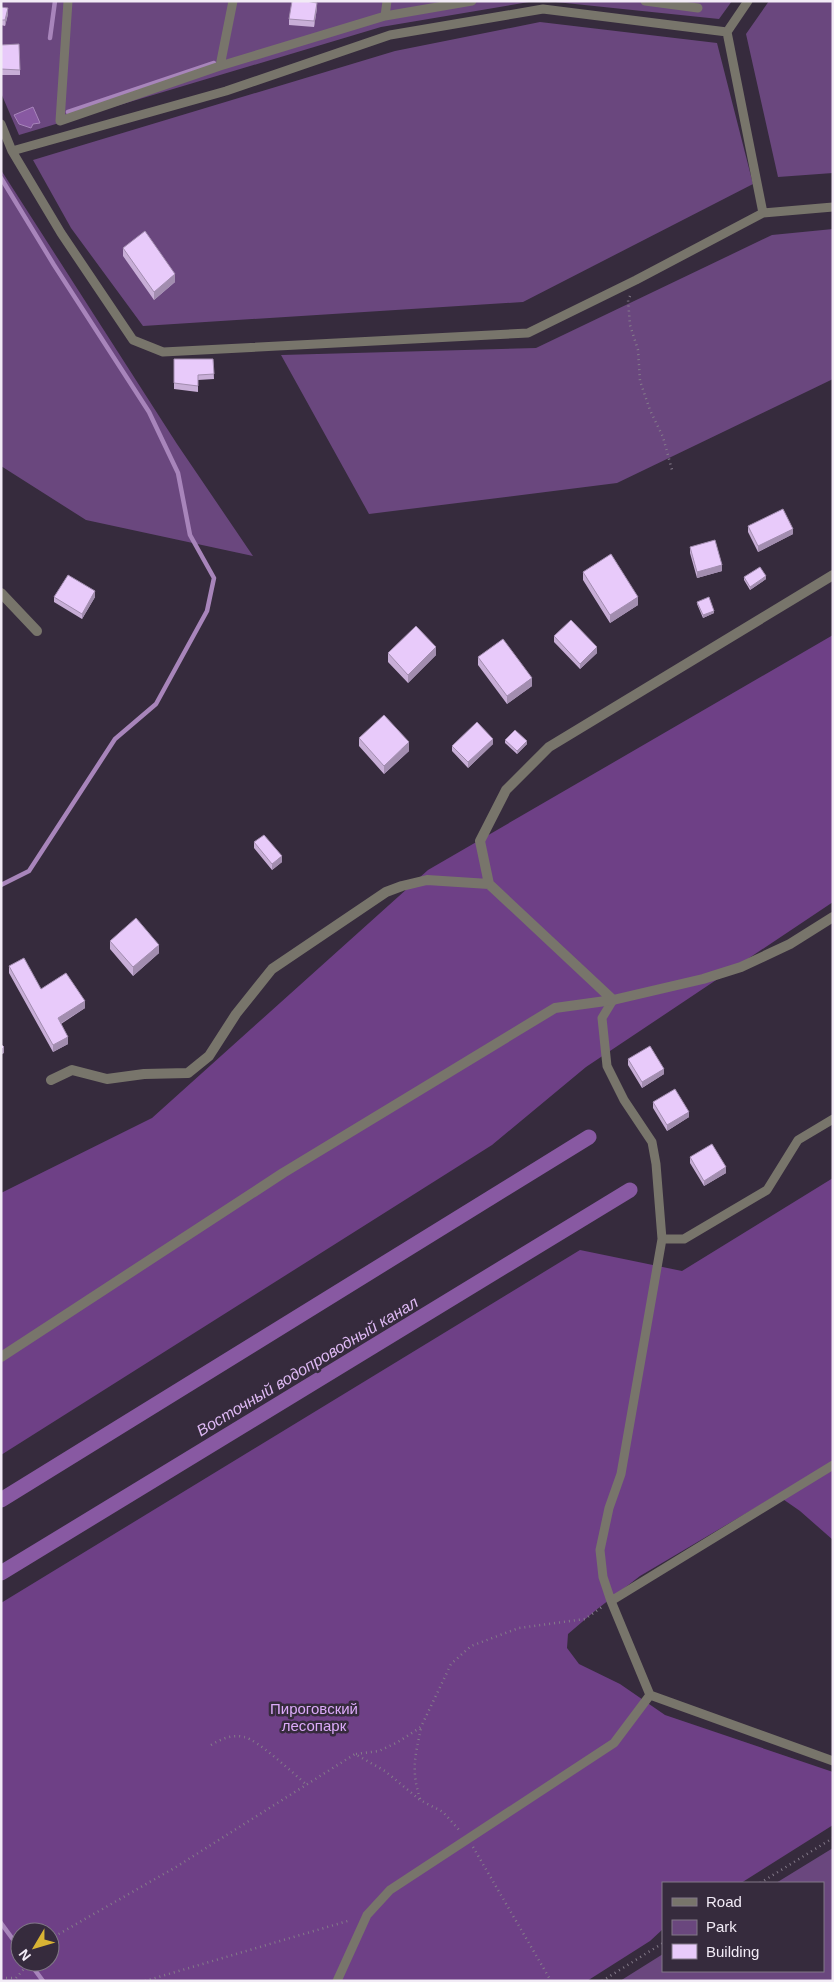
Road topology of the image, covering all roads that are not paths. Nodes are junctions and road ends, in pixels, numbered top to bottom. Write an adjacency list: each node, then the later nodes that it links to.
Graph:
1 (68, 1): 10 (lane)
2 (233, 1): 10 (lane)
3 (387, 1): 8 (lane)
4 (472, 1): 8 (lane)
5 (646, 1): 7 (lane)
6 (748, 1): 9 (lane)
7 (698, 8)
8 (385, 16): 10 (lane)
9 (727, 32): 12 (lane); 14 (lane)
10 (220, 66)
11 (1, 124): 12 (lane)
12 (12, 151): 14 (lane)
13 (833, 207): 14 (lane)
14 (762, 213)
15 (833, 575): 18 (street)
16 (1, 594): 17 (street)
17 (37, 631)
18 (489, 884): 20 (street); 21 (street)
19 (833, 917): 20 (street)
20 (613, 1000): 23 (lane); 24 (street)
21 (51, 1080)
22 (833, 1119): 23 (lane)
23 (662, 1239): 26 (lane)
24 (1, 1357)
25 (833, 1465): 26 (lane)
26 (611, 1601): 27 (lane)
27 (650, 1695): 28 (lane); 29 (lane)
28 (833, 1761)
29 (337, 1981)

